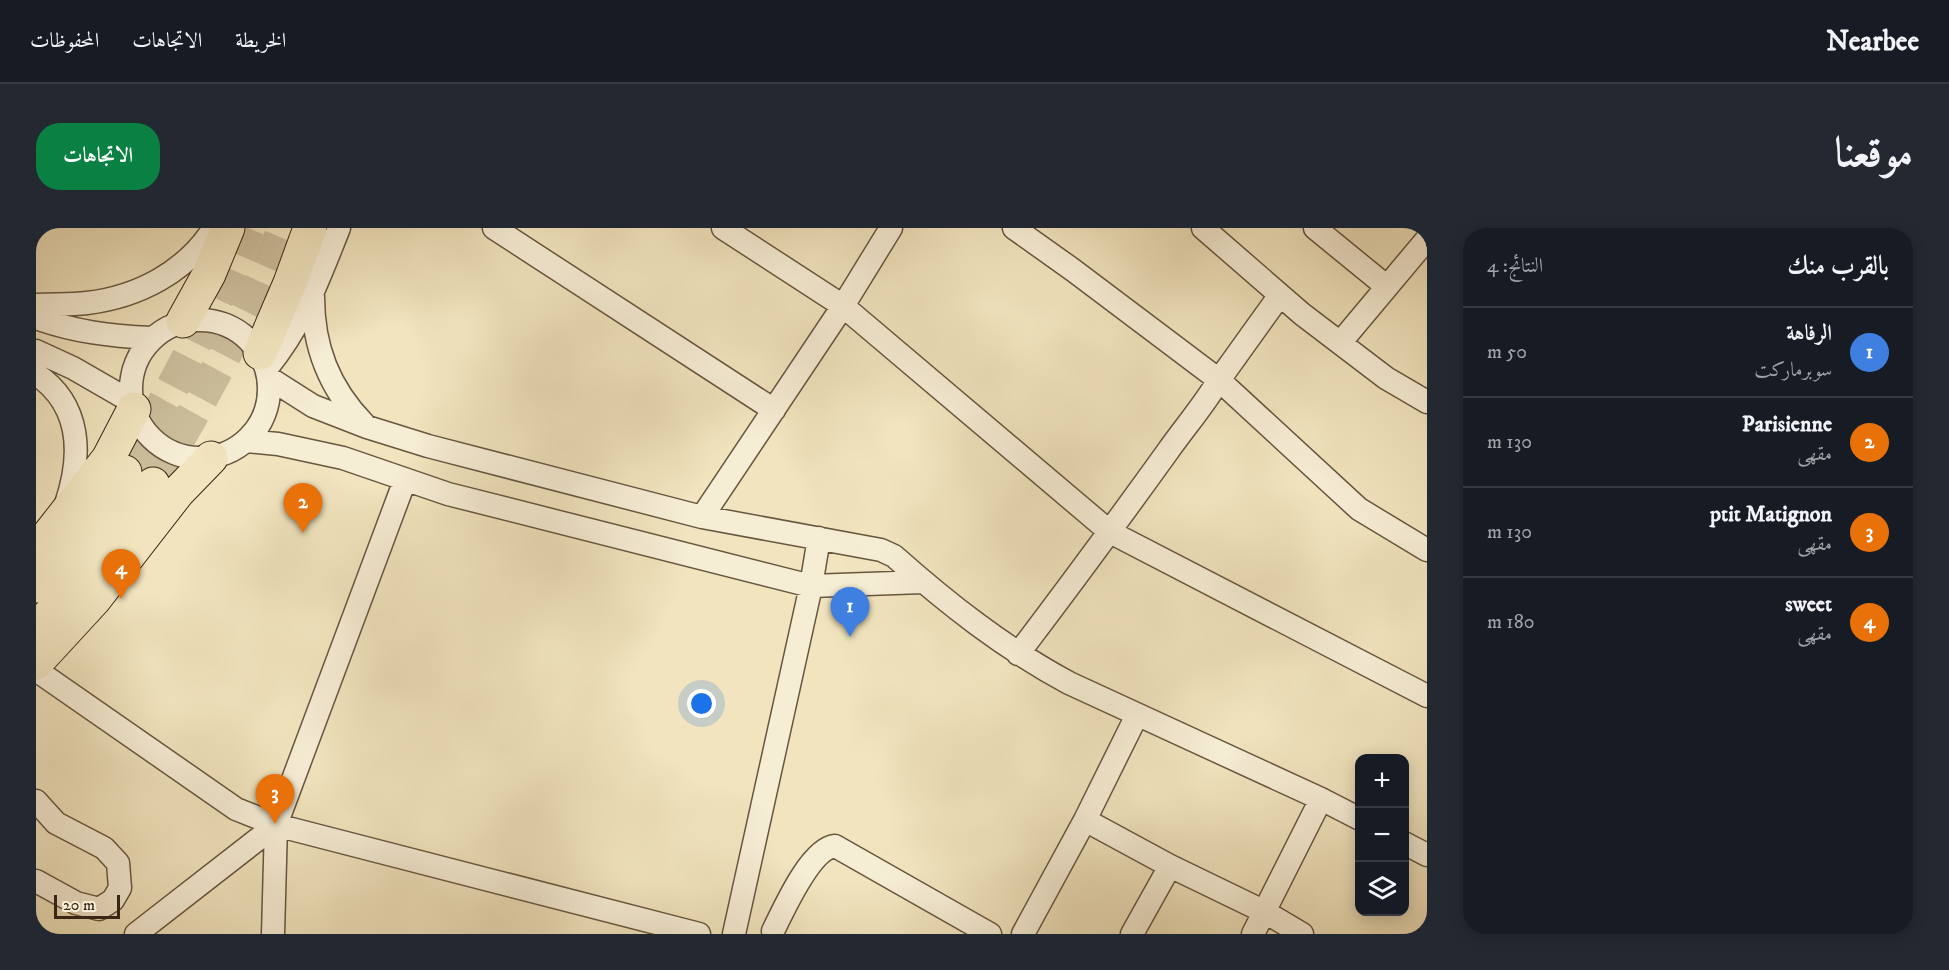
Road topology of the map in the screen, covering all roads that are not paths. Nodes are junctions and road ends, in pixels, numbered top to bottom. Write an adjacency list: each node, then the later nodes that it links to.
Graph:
1 (214, 228): 15 (street)
2 (228, 228): 18 (highway)
3 (310, 228): 22 (highway)
4 (339, 228): 13 (street)
5 (494, 228): 27 (street)
6 (723, 228): 16 (street)
7 (891, 228): 16 (street)
8 (1014, 228): 24 (street)
9 (1203, 228): 14 (street)
10 (1315, 228): 12 (street)
11 (1427, 239): 12 (street)
12 (1386, 286): 20 (street)
13 (312, 293): 22 (street); 28 (street)
14 (1280, 295): 20 (street); 24 (street)
15 (36, 305)
16 (843, 306): 27 (street); 34 (street)
17 (36, 318): 19 (street)
18 (183, 321): 19 (street); 22 (street)
19 (152, 338): 26 (street)
20 (1340, 343): 25 (street)
21 (36, 351): 26 (street)
22 (265, 367): 28 (street); 29 (street)
23 (36, 374): 33 (street)
24 (1219, 380): 34 (street); 36 (street)
25 (1427, 402)
26 (133, 405): 30 (street); 33 (highway)
27 (774, 410): 32 (street)
28 (367, 427): 32 (street)
29 (246, 441): 30 (street); 31 (street)
30 (211, 458): 43 (highway)
31 (405, 480): 40 (street); 51 (street)
32 (702, 517): 35 (street)
33 (59, 522): 37 (highway)
34 (1110, 532): 42 (street); 45 (street)
35 (819, 538): 38 (street); 40 (street)
36 (1427, 550)
37 (36, 551)
38 (923, 582): 40 (street); 42 (street)
39 (36, 586): 41 (highway)
40 (811, 586): 57 (street)
41 (36, 629)
42 (1017, 654): 46 (street)
43 (36, 663)
44 (36, 669): 51 (street)
45 (1427, 696)
46 (1137, 715): 47 (street); 50 (street)
47 (1321, 799): 49 (street); 56 (street)
48 (38, 807): 55 (street)
49 (1355, 817)
50 (1085, 820): 54 (street); 63 (street)
51 (276, 825): 58 (street); 60 (street); 61 (street)
52 (1409, 846): 53 (street)
53 (1427, 855)
54 (1170, 866): 56 (street); 64 (street)
55 (36, 881)
56 (1265, 912): 65 (street); 66 (street)
57 (736, 926): 59 (street)
58 (141, 932)
59 (774, 932): 62 (street)
60 (273, 934)
61 (699, 934)
62 (990, 934)
63 (1023, 934)
64 (1132, 934)
65 (1252, 934)
66 (1302, 934)

